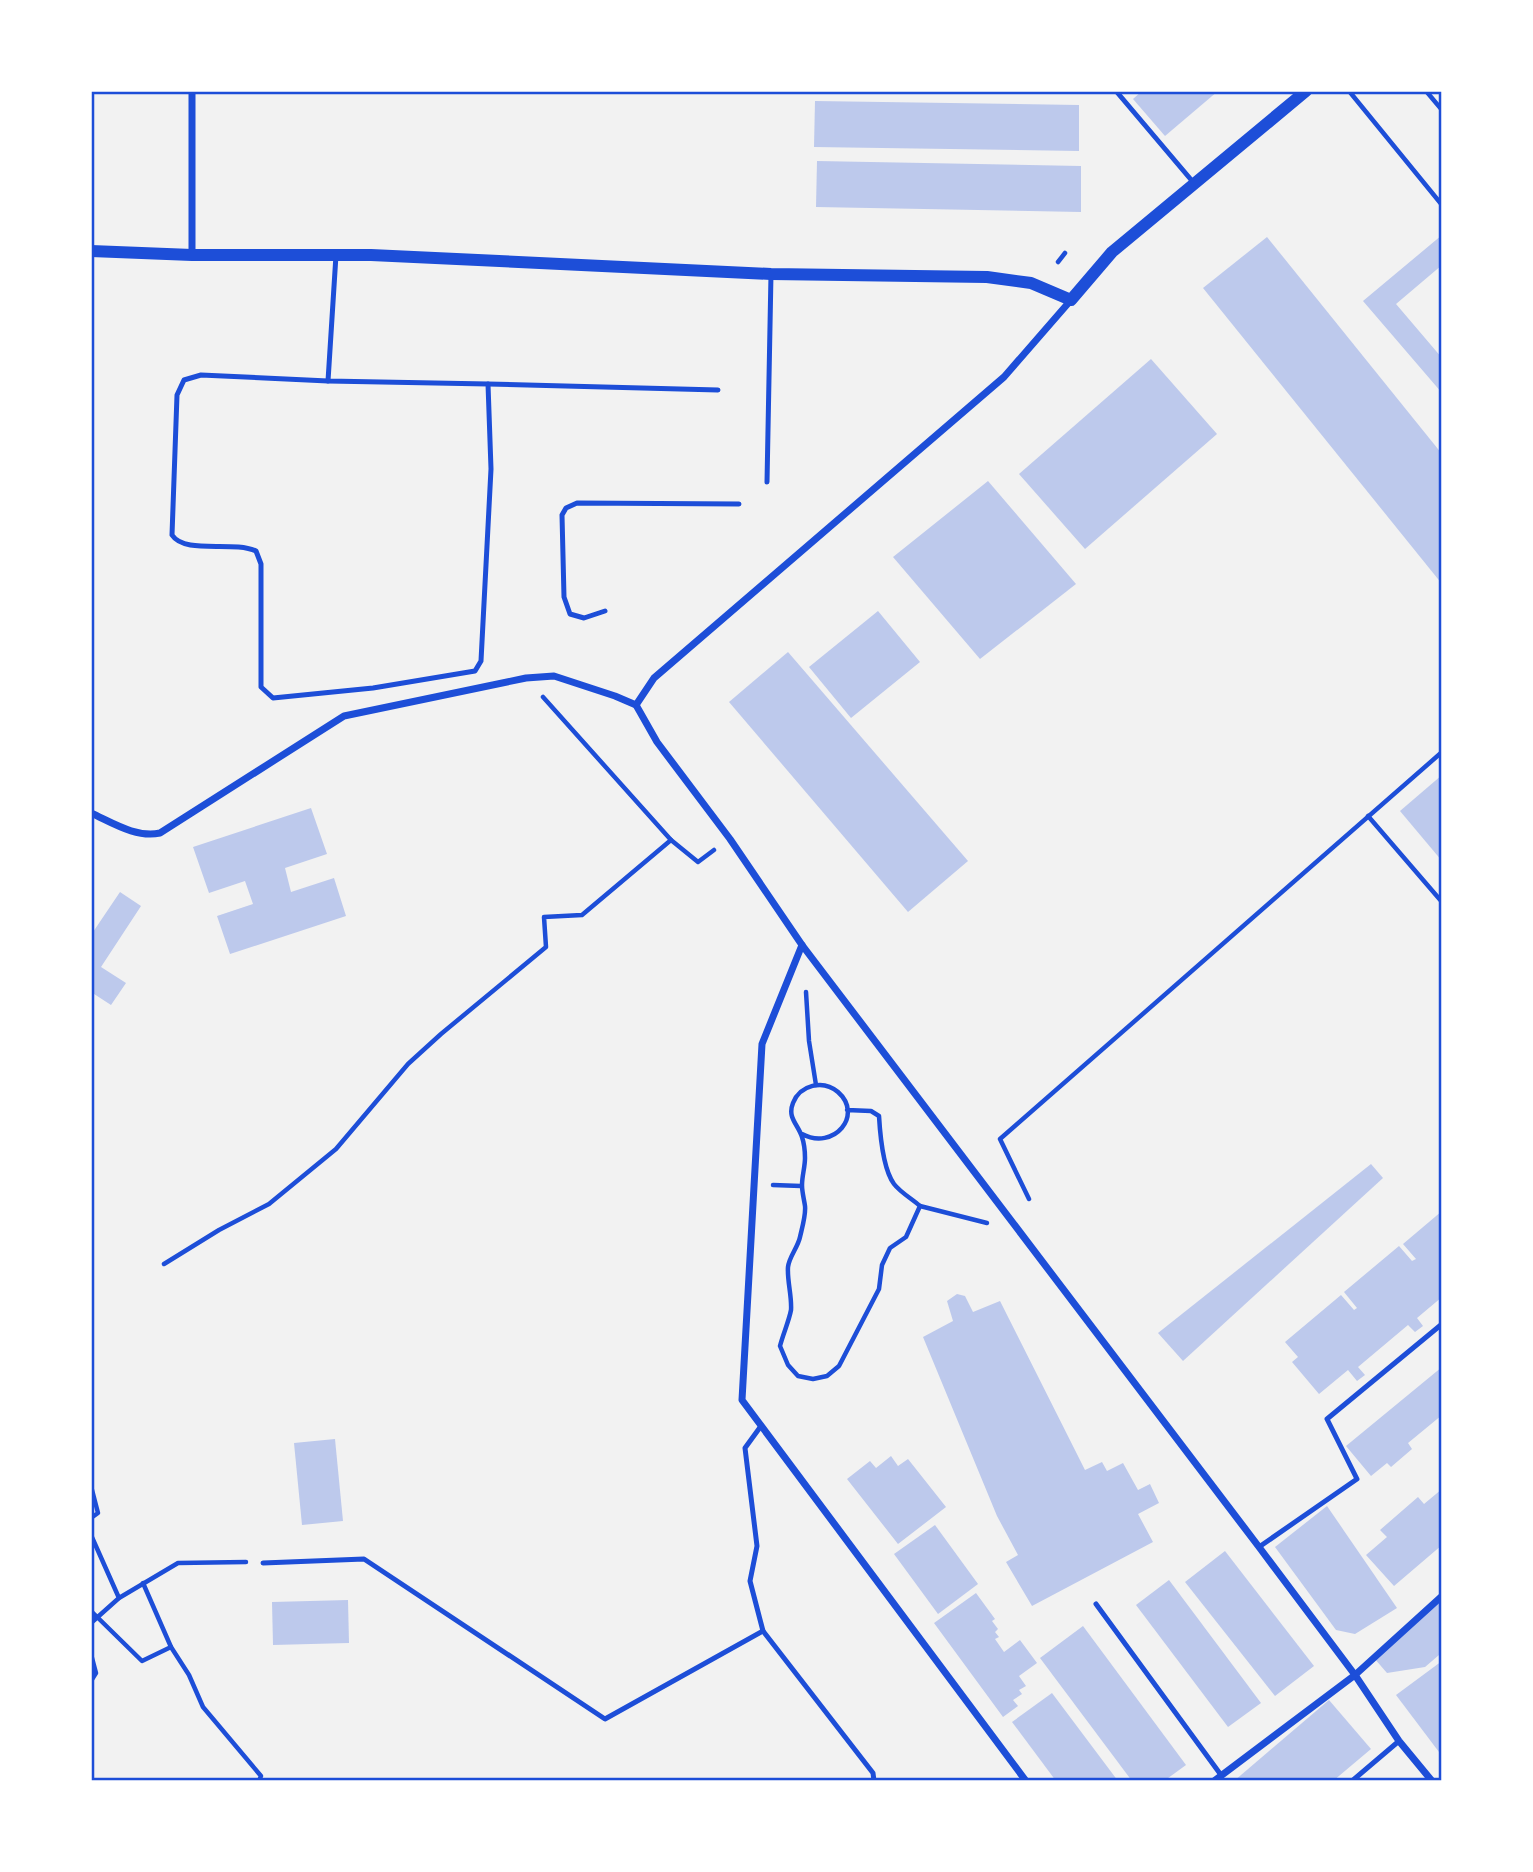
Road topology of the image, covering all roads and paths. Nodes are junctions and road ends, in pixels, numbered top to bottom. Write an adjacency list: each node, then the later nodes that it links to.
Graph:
1 (192, 91): 11 (street)
2 (1116, 91): 7 (lane)
3 (1306, 91): 7 (street)
4 (1349, 91): 8 (path)
5 (1426, 91): 6 (path)
6 (1442, 110)
7 (1195, 184): 15 (street)
8 (1442, 205)
9 (91, 251): 11 (street)
10 (1065, 253): 13 (path)
11 (192, 256): 12 (street)
12 (336, 256): 14 (street); 16 (lane)
13 (1058, 262)
14 (771, 274): 15 (street); 19 (lane)
15 (1071, 300): 23 (street)
16 (328, 381): 17 (lane); 17 (lane)
17 (488, 384): 18 (lane)
18 (718, 390)
19 (766, 482)
20 (739, 504): 21 (lane)
21 (605, 611)
22 (526, 678): 23 (street); 25 (street); 28 (path)
23 (636, 705): 27 (street)
24 (1442, 752): 26 (path)
25 (91, 813)
26 (1368, 816): 29 (path); 37 (path)
27 (730, 838): 28 (path); 30 (street)
28 (671, 840): 40 (path)
29 (1442, 902)
30 (802, 946): 35 (street); 46 (street)
31 (805, 986): 32 (path)
32 (816, 1085): 33 (path); 34 (path)
33 (847, 1110): 34 (path); 38 (path)
34 (802, 1135): 36 (path)
35 (754, 1184): 36 (path); 42 (street)
36 (801, 1186): 38 (path)
37 (1029, 1199)
38 (920, 1206): 39 (path)
39 (998, 1225)
40 (164, 1264)
41 (1442, 1324): 46 (lane)
42 (761, 1426): 55 (lane); 64 (street)
43 (91, 1486): 44 (path)
44 (91, 1518)
45 (91, 1535): 50 (path)
46 (1259, 1547): 58 (street)
47 (263, 1563): 48 (path); 55 (lane)
48 (143, 1583): 50 (path); 56 (path)
49 (1442, 1596): 58 (street)
50 (119, 1598): 53 (path)
51 (1096, 1604): 61 (lane)
52 (91, 1611): 53 (path)
53 (97, 1617): 54 (path); 56 (path)
54 (91, 1622)
55 (762, 1631): 63 (lane)
56 (171, 1647): 62 (path)
57 (91, 1654): 59 (path)
58 (1355, 1675): 60 (street); 61 (street)
59 (91, 1681)
60 (1399, 1741): 66 (lane); 67 (street)
61 (1221, 1775): 65 (street)
62 (259, 1781)
63 (874, 1781)
64 (1026, 1781)
65 (1214, 1781)
66 (1352, 1781)
67 (1432, 1781)

